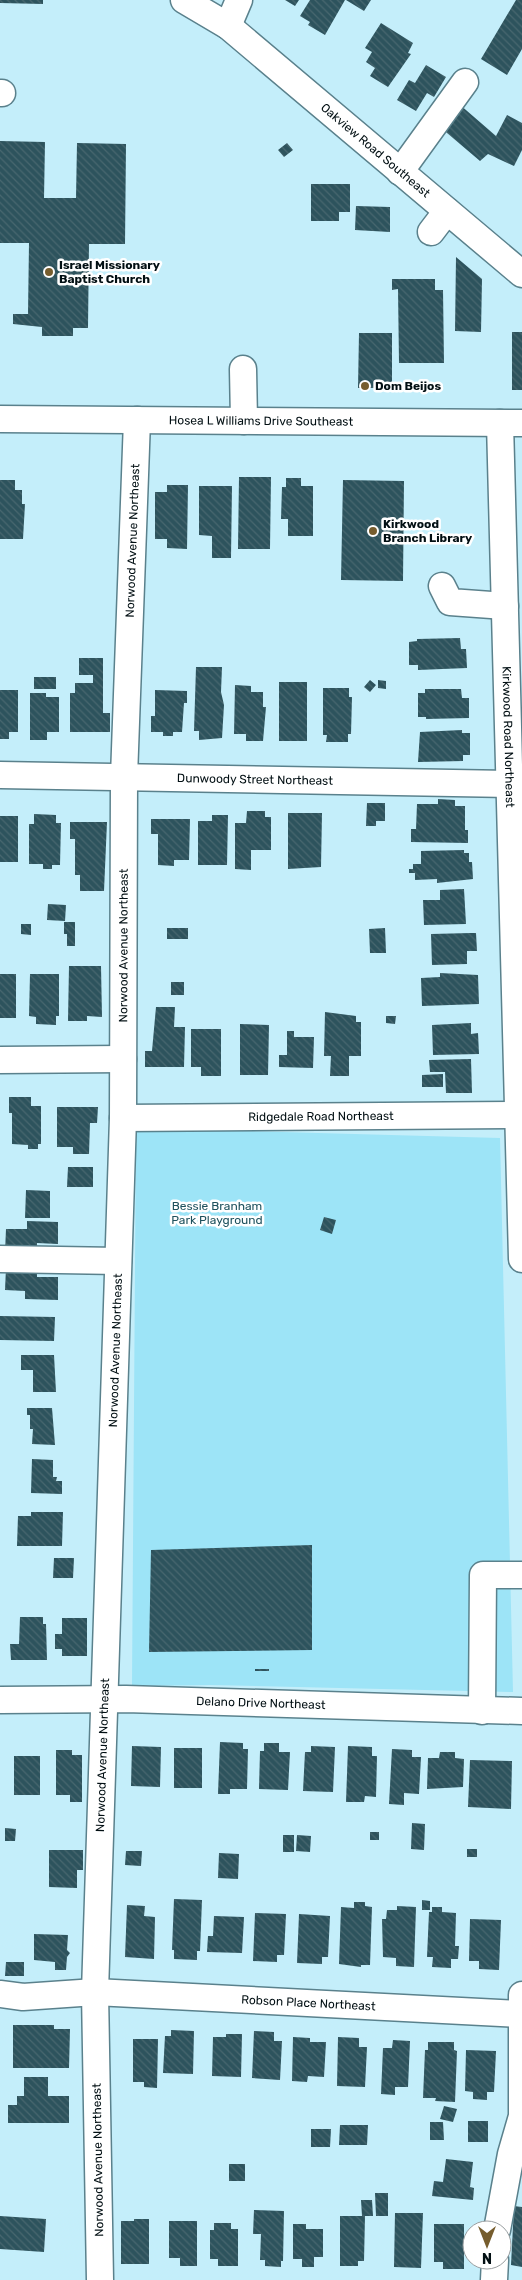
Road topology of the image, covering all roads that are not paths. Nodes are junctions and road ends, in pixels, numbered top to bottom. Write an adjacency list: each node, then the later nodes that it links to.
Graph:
1 (184, 0): 4 (street, Oakview Road Southeast)
2 (207, 0): 4 (street, Oakview Road Southeast)
3 (239, 0): 4 (street)
4 (228, 26): 6 (street, Oakview Road Southeast)
5 (465, 82): 6 (street)
6 (400, 172): 7 (street, Oakview Road Southeast)
7 (447, 211): 8 (street); 9 (street, Oakview Road Southeast)
8 (431, 232)
9 (522, 274)
10 (243, 369): 13 (street)
11 (0, 419): 12 (street, Hosea L Williams Drive Southeast)
12 (137, 420): 13 (street, Hosea L Williams Drive Southeast); 18 (street, Norwood Avenue Northeast)
13 (244, 421): 14 (street, Hosea L Williams Drive Southeast)
14 (511, 423): 16 (street, Kirkwood Road Northeast)
15 (442, 586): 16 (street)
16 (505, 606): 19 (street, Kirkwood Road Northeast)
17 (0, 775): 18 (street, Dunwoody Street Northeast)
18 (124, 777): 19 (street, Dunwoody Street Northeast); 20 (street, Norwood Avenue Northeast)
19 (510, 784): 21 (street, Kirkwood Road Northeast)
20 (123, 1059): 22 (street); 24 (street, Norwood Avenue Northeast)
21 (519, 1059): 23 (street, Kirkwood Road Northeast)
22 (0, 1060)
23 (518, 1115): 24 (street, Ridgedale Road Northeast); 26 (street, Kirkwood Road Northeast)
24 (122, 1118): 27 (street, Norwood Avenue Northeast)
25 (0, 1259): 27 (street)
26 (522, 1259)
27 (118, 1261): 29 (street, Norwood Avenue Northeast)
28 (522, 1575): 31 (street)
29 (104, 1699): 30 (street, Delano Drive Northeast); 31 (street, Delano Drive Northeast); 33 (street, Norwood Avenue Northeast)
30 (0, 1700)
31 (482, 1711): 32 (street, Delano Drive Northeast)
32 (522, 1711)
33 (95, 1992): 34 (street, Robson Place Northeast); 35 (street, Robson Place Northeast); 38 (street, Norwood Avenue Northeast)
34 (0, 1994)
35 (522, 2004): 36 (street)
36 (516, 2156): 37 (street)
37 (500, 2220)
38 (100, 2280)

